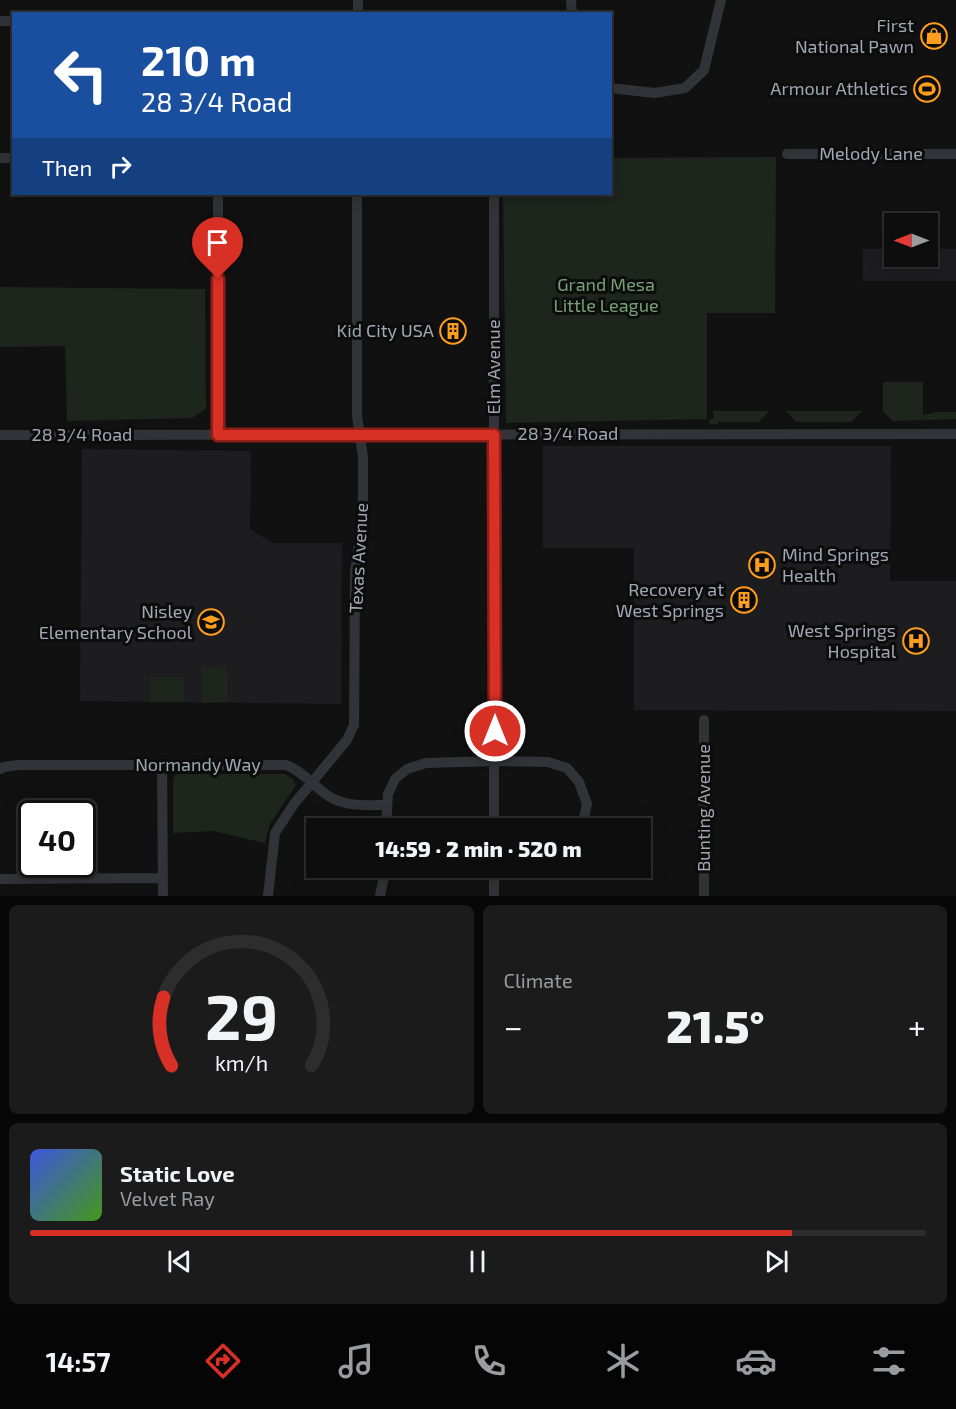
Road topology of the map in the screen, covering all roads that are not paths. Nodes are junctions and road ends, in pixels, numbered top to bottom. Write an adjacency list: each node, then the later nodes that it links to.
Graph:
1 (721, 0): 2 (street)
2 (612, 88)
3 (787, 154): 4 (street, Melody Lane)
4 (956, 154)
5 (218, 195): 10 (street)
6 (357, 195): 11 (street, Texas Avenue)
7 (494, 195): 12 (street, Elm Avenue)
8 (956, 434): 12 (street, 28 3/4 Road)
9 (0, 435): 10 (street, 28 3/4 Road)
10 (218, 435): 11 (street, 28 3/4 Road)
11 (359, 435): 12 (street, 28 3/4 Road); 17 (street, Texas Avenue)
12 (494, 435): 14 (street, Elm Avenue)
13 (704, 720): 30 (street, Bunting Avenue)
14 (495, 761): 18 (street); 20 (street, Elm Avenue); 21 (street)
15 (162, 765): 16 (street, Normandy Way); 17 (street, Normandy Way); 22 (street)
16 (0, 769)
17 (311, 784): 18 (street, Normandy Way); 27 (street, Texas Avenue)
18 (386, 805): 19 (street)
19 (386, 818)
20 (494, 818)
21 (584, 818)
22 (163, 878): 25 (street); 26 (street)
23 (384, 878): 28 (street)
24 (494, 878): 29 (street)
25 (0, 879)
26 (163, 896)
27 (268, 896)
28 (380, 896)
29 (494, 896)
30 (704, 896)

